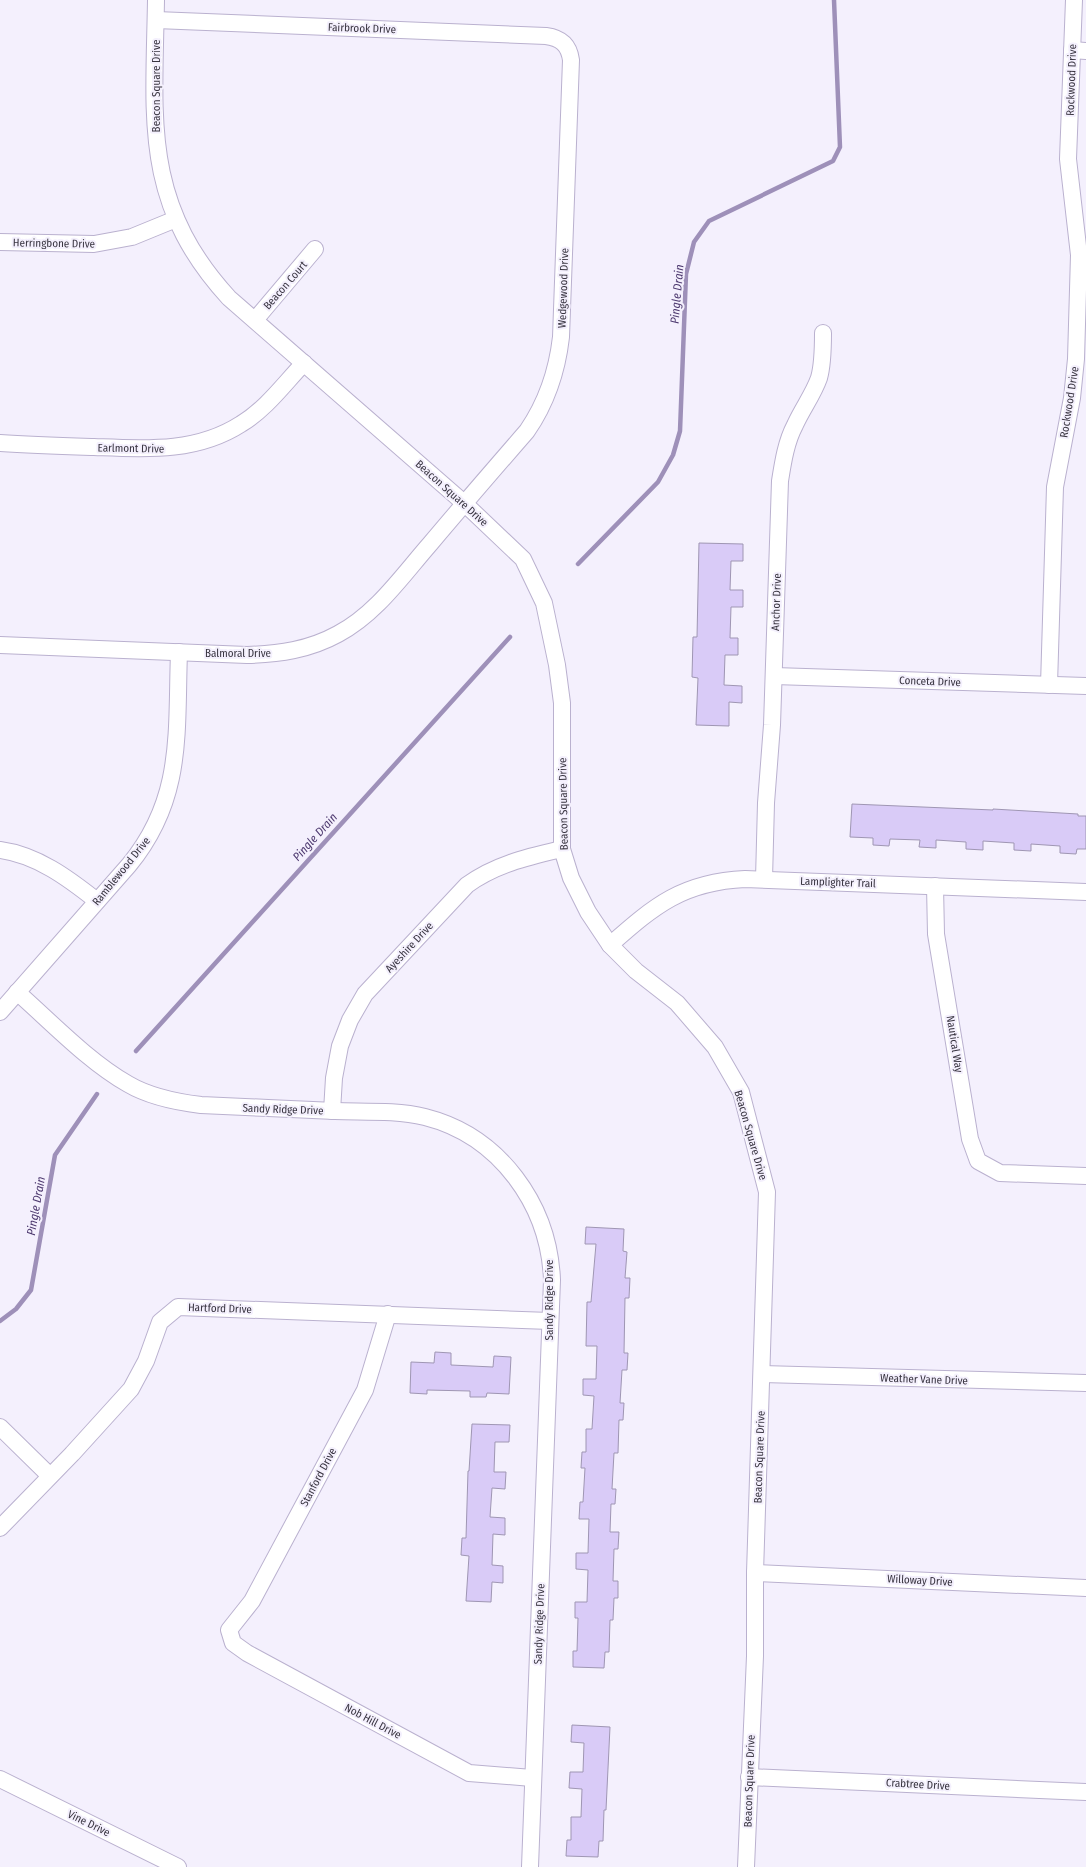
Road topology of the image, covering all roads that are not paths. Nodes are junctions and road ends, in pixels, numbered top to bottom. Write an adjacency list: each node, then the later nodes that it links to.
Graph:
1 (156, 0): 3 (street, Beacon Square Drive)
2 (1074, 0): 5 (street, Rockwood Drive)
3 (156, 20): 4 (street, Fairbrook Drive); 6 (street, Beacon Square Drive)
4 (566, 44): 13 (street, Wedgewood Drive)
5 (1079, 51): 17 (street, Rockwood Drive)
6 (176, 219): 7 (street, Herringbone Drive); 9 (street, Beacon Square Drive)
7 (0, 242)
8 (316, 249): 9 (street, Beacon Court)
9 (254, 320): 11 (street, Beacon Square Drive)
10 (823, 333): 16 (street, Anchor Drive)
11 (304, 363): 12 (street, Earlmont Drive); 13 (street, Beacon Square Drive)
12 (0, 443)
13 (464, 503): 15 (street, Balmoral Drive); 19 (street, Beacon Square Drive)
14 (0, 645): 15 (street, Balmoral Drive)
15 (179, 652): 24 (street, Ramblewood Drive)
16 (774, 676): 17 (street, Conceta Drive); 21 (street, Anchor Drive)
17 (1049, 685): 18 (street, Conceta Drive)
18 (1086, 686)
19 (562, 849): 25 (street, Beacon Square Drive); 28 (street, Ayeshire Drive)
20 (0, 850): 24 (street)
21 (764, 880): 22 (street, Lamplighter Trail); 25 (street, Lamplighter Trail)
22 (935, 886): 23 (street, Lamplighter Trail); 29 (street, Nautical Way)
23 (1086, 892)
24 (97, 901): 26 (street, Ramblewood Drive)
25 (610, 945): 32 (street, Beacon Square Drive)
26 (17, 992): 27 (street, Ramblewood Drive); 28 (street, Sandy Ridge Drive)
27 (0, 1012)
28 (332, 1111): 31 (street, Sandy Ridge Drive)
29 (1086, 1176)
30 (388, 1314): 31 (street, Hartford Drive); 35 (street, Hartford Drive); 39 (street, Stanford Drive)
31 (550, 1321): 41 (street, Sandy Ridge Drive)
32 (762, 1374): 33 (street, Weather Vane Drive); 37 (street, Beacon Square Drive)
33 (1086, 1383)
34 (0, 1426): 35 (street)
35 (50, 1476): 36 (street, Hartford Drive)
36 (0, 1528)
37 (755, 1573): 38 (street, Willoway Drive); 40 (street, Beacon Square Drive)
38 (1086, 1588)
39 (229, 1630): 41 (street, Nob Hill Drive)
40 (749, 1777): 43 (street, Crabtree Drive); 47 (street, Beacon Square Drive)
41 (532, 1778): 46 (street, Sandy Ridge Drive)
42 (0, 1779): 44 (street, Vine Drive)
43 (1086, 1792)
44 (153, 1861): 45 (street, Vine Drive)
45 (178, 1867)
46 (530, 1867)
47 (746, 1867)

